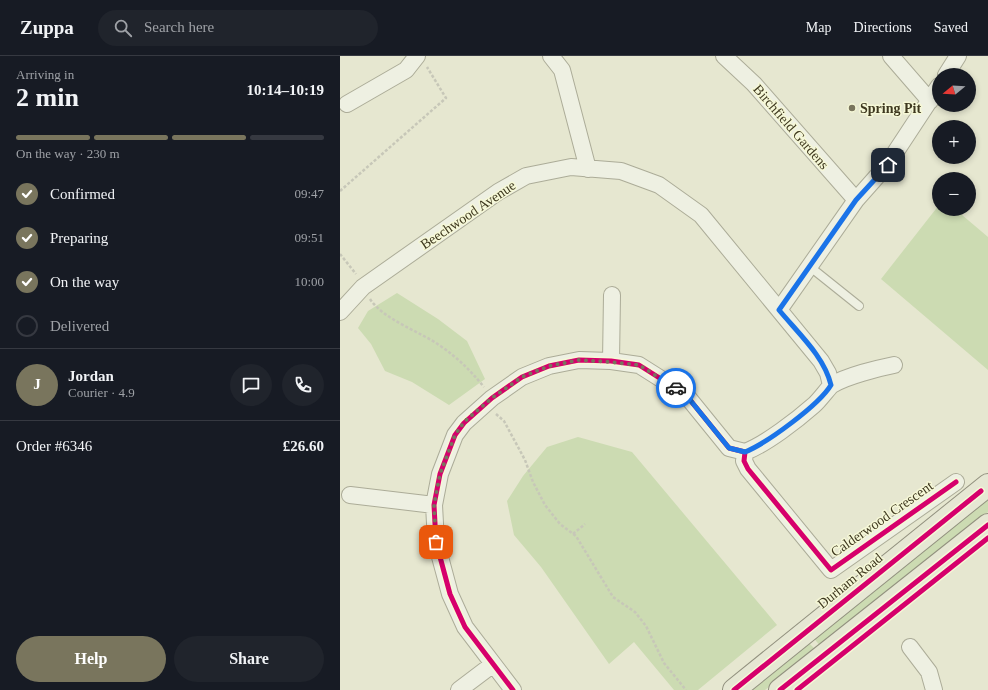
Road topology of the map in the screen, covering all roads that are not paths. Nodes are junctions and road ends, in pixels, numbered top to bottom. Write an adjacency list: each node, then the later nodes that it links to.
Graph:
1 (551, 56): 10 (street)
2 (724, 56): 11 (street, Birchfield Gardens)
3 (891, 56): 8 (street)
4 (958, 56): 6 (street)
5 (421, 59): 9 (street)
6 (950, 68)
7 (932, 98): 8 (street)
8 (930, 101): 11 (street)
9 (347, 104)
10 (588, 168): 15 (street, Beechwood Avenue); 16 (street, Beechwood Avenue)
11 (856, 200): 12 (street)
12 (809, 266): 14 (lane); 15 (street)
13 (612, 296): 17 (street)
14 (859, 306)
15 (779, 310): 19 (street, Beechwood Avenue)
16 (340, 312)
17 (610, 362): 20 (street); 24 (street)
18 (894, 365): 19 (street)
19 (831, 385): 20 (street)
20 (745, 452): 21 (street, Calderwood Crescent)
21 (956, 482)
22 (988, 485): 30 (main road, Durham Road)
23 (350, 495): 24 (street)
24 (434, 505): 27 (street)
25 (988, 524): 31 (main road)
26 (910, 647): 32 (street)
27 (492, 665): 28 (street); 29 (street)
28 (460, 690)
29 (513, 690)
30 (734, 690)
31 (780, 690)
32 (934, 690)

